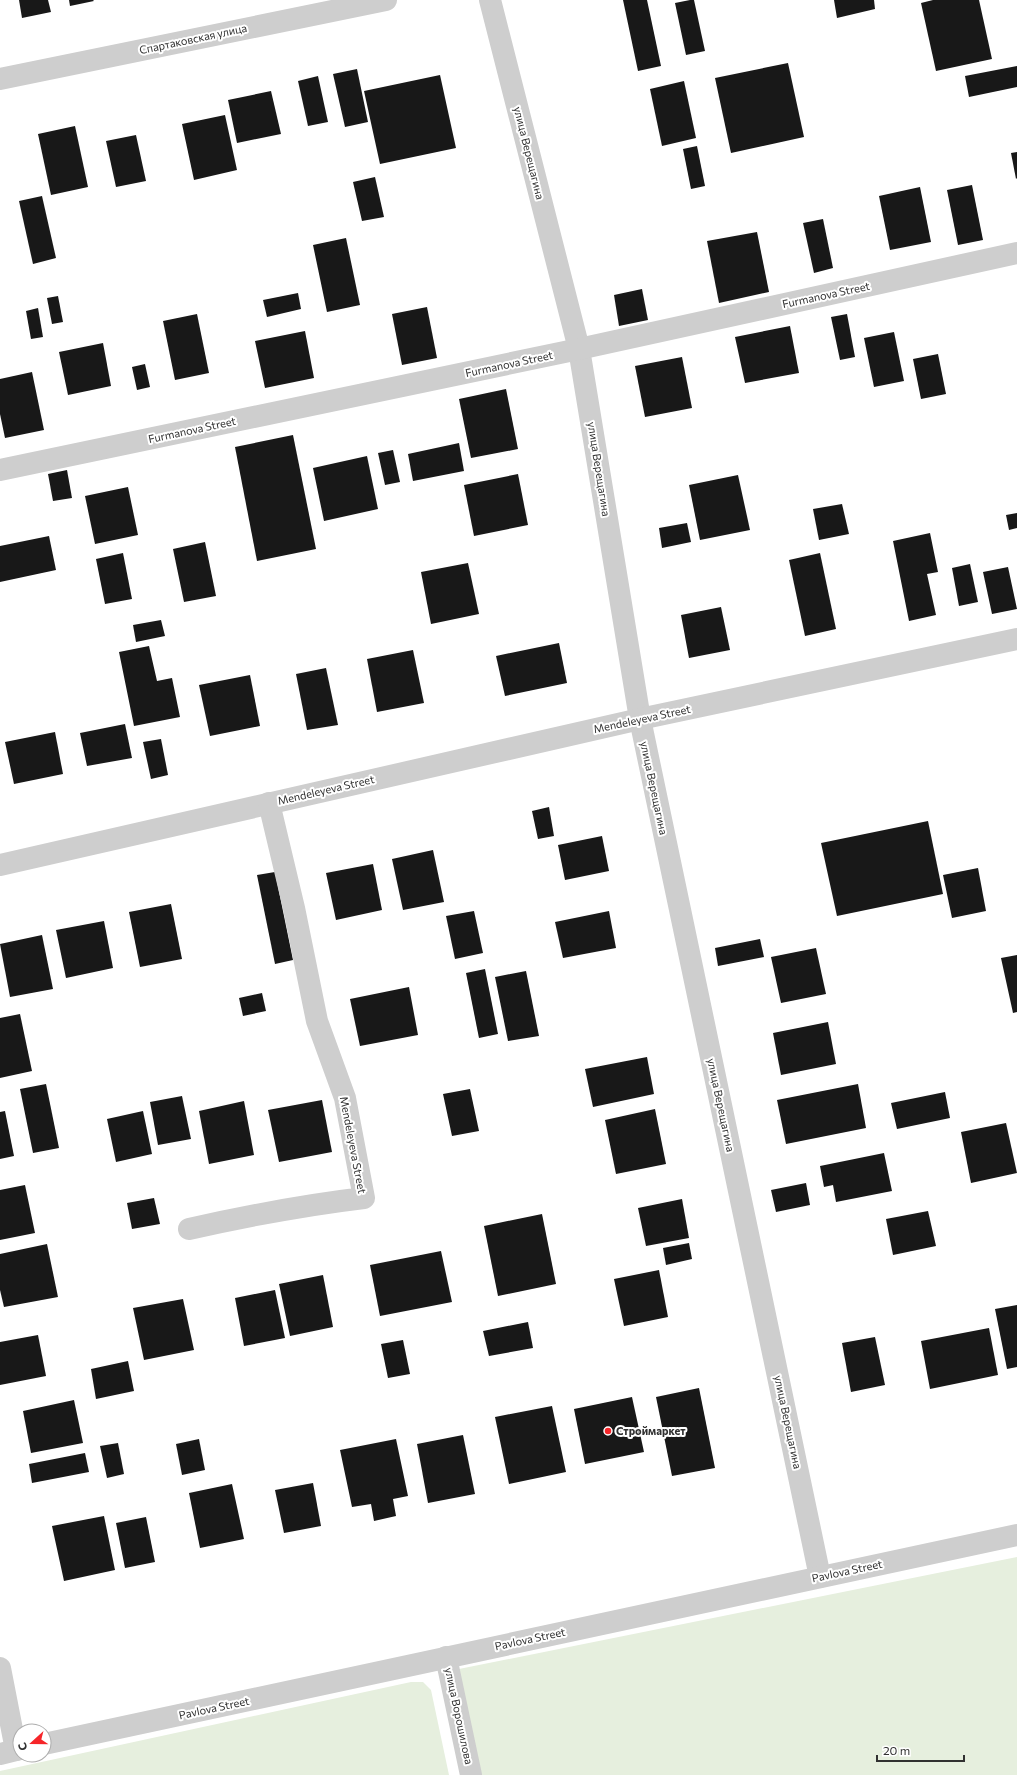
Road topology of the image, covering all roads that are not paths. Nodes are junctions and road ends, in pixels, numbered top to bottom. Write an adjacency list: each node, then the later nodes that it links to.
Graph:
1 (386, 0): 3 (street, Спартаковская улица)
2 (490, 0): 5 (street, улица Верещагина)
3 (0, 79)
4 (1017, 252): 5 (street, Furmanova Street)
5 (579, 349): 6 (street, Furmanova Street); 8 (street, улица Верещагина)
6 (0, 470)
7 (1017, 639): 8 (street, Mendeleyeva Street)
8 (640, 719): 9 (street, Mendeleyeva Street); 13 (street, улица Верещагина)
9 (269, 803): 10 (street, Mendeleyeva Street); 11 (street, Mendeleyeva Street)
10 (0, 864)
11 (189, 1229)
12 (1017, 1535): 13 (street, Pavlova Street)
13 (820, 1577): 14 (street, Pavlova Street)
14 (446, 1657): 16 (street, Pavlova Street); 18 (street, улица Ворошилова)
15 (0, 1668): 17 (street)
16 (52, 1742)
17 (12, 1751)
18 (471, 1775)

